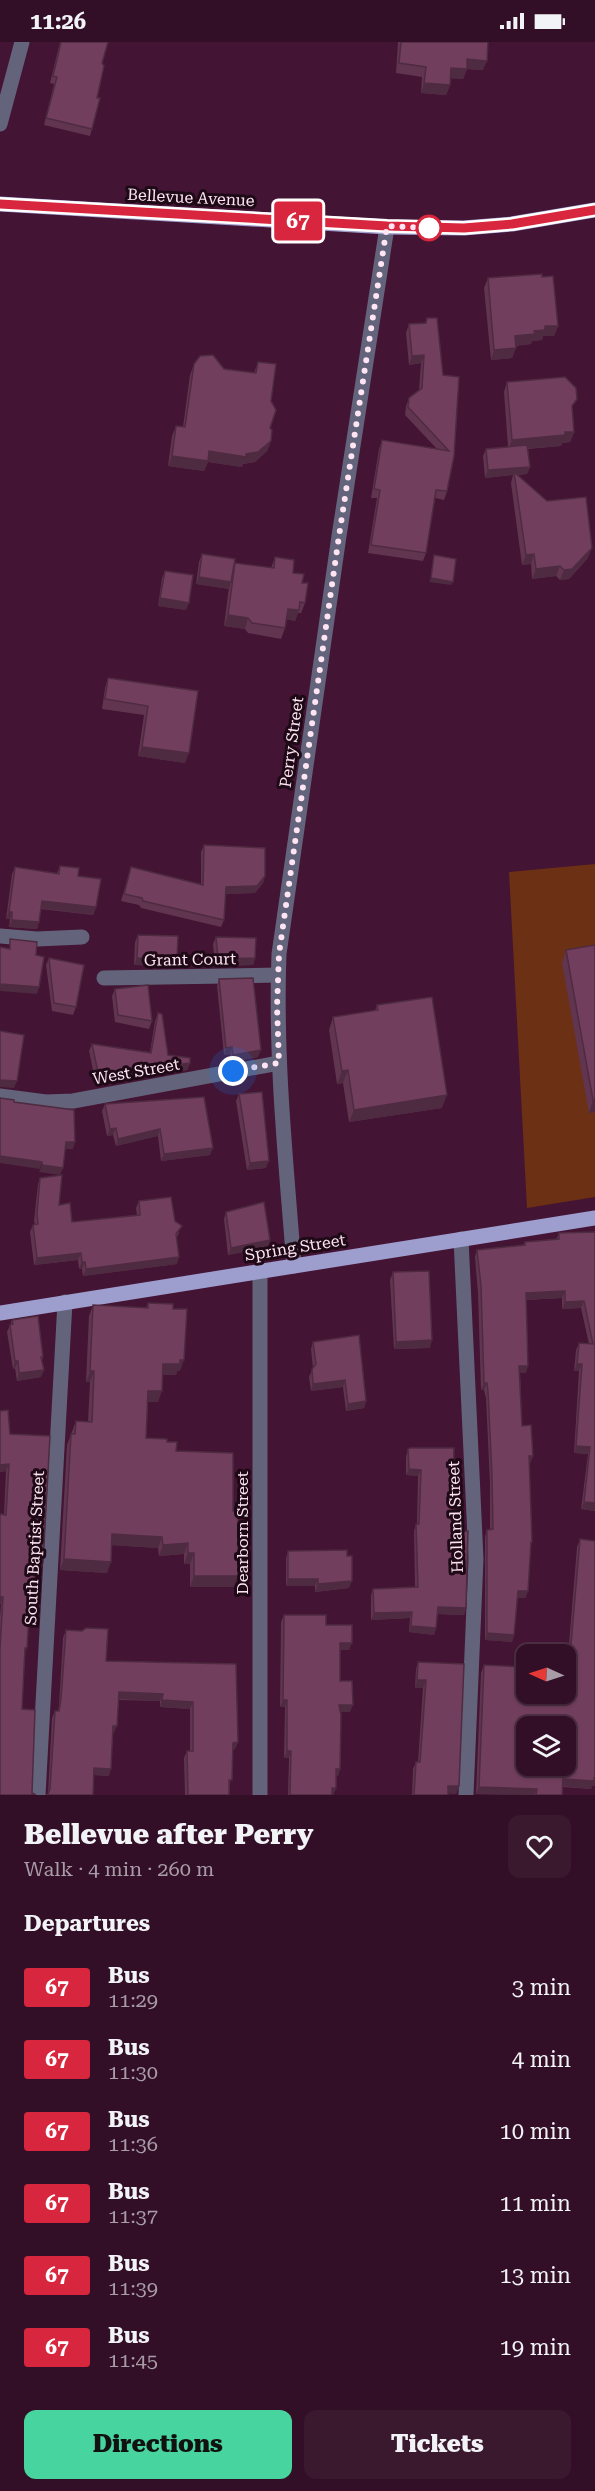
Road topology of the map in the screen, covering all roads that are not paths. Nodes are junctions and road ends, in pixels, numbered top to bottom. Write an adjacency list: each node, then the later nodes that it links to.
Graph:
1 (22, 42): 2 (street)
2 (0, 124)
3 (0, 204): 5 (main road, Bellevue Avenue)
4 (595, 210): 5 (main road, Bellevue Avenue)
5 (387, 226): 8 (street, Perry Street)
6 (0, 936): 7 (street)
7 (82, 937)
8 (278, 975): 9 (street, Grant Court); 10 (street, Perry Street)
9 (104, 978)
10 (279, 1063): 11 (street, West Street); 14 (street, Perry Street)
11 (0, 1096)
12 (595, 1218): 13 (main road, Spring Street)
13 (461, 1239): 14 (main road, Spring Street); 20 (street, Holland Street)
14 (294, 1266): 15 (main road, Spring Street)
15 (260, 1271): 16 (main road, Spring Street); 19 (street, Dearborn Street)
16 (65, 1302): 17 (main road, Spring Street); 18 (street, South Baptist Street)
17 (0, 1313)
18 (38, 1795)
19 (260, 1795)
20 (466, 1795)

